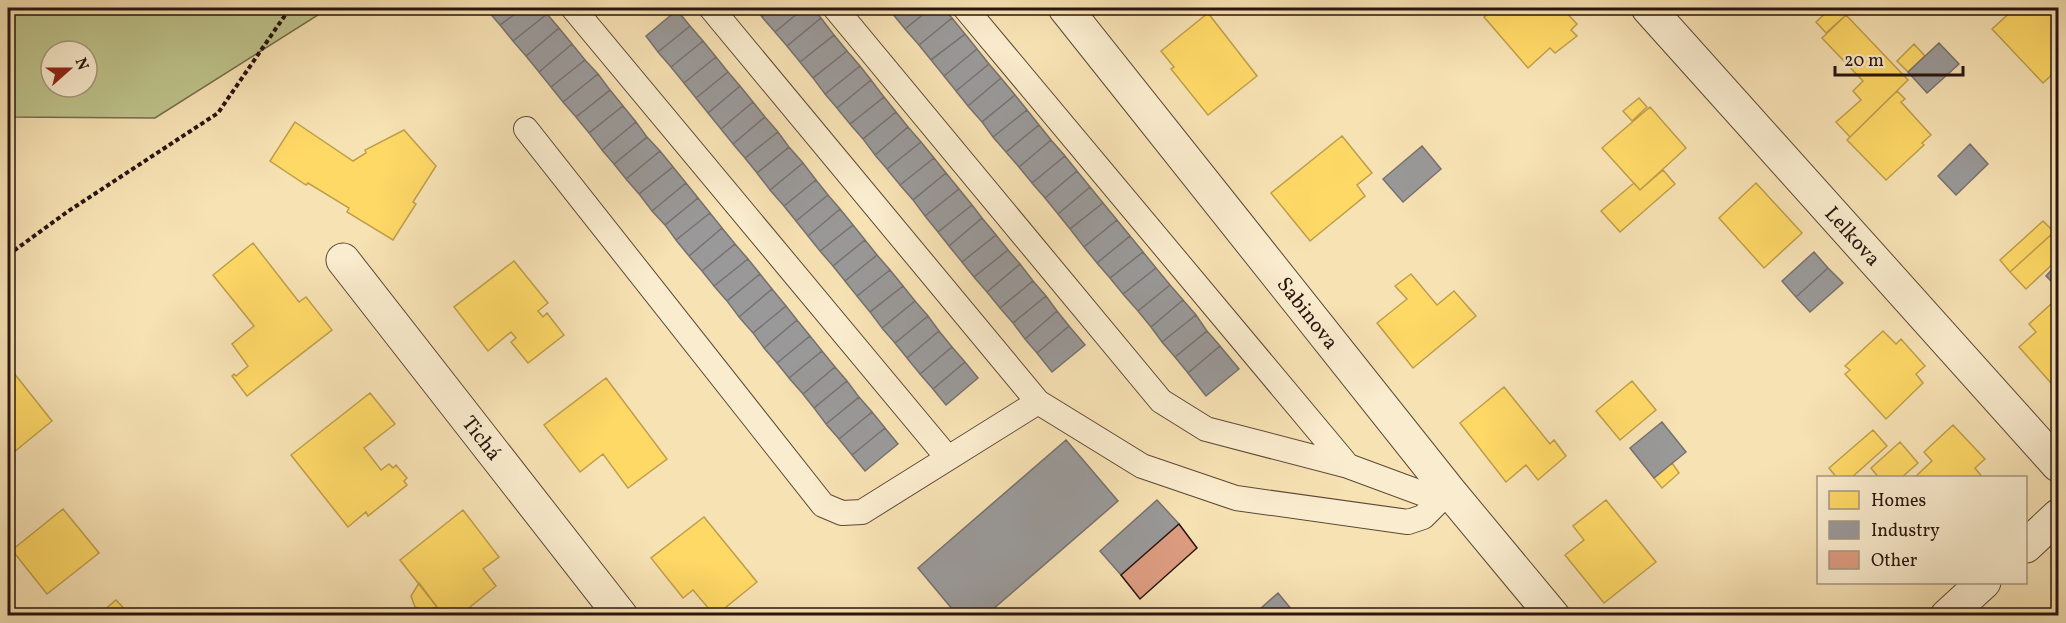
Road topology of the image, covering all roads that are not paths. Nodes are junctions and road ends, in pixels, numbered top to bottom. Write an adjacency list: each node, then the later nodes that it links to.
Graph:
1 (573, 8): 10 (lane)
2 (711, 8): 9 (lane)
3 (836, 8): 12 (lane)
4 (965, 8): 12 (lane)
5 (1065, 8): 13 (street, Sabinova)
6 (1648, 8): 11 (street, Lelkova)
7 (526, 129): 10 (lane)
8 (344, 260): 17 (street, Tichá)
9 (1038, 402): 10 (lane); 13 (lane)
10 (947, 457)
11 (2058, 465)
12 (1348, 466): 13 (lane)
13 (1445, 496): 18 (street, Sabinova)
14 (2058, 516): 15 (street)
15 (2027, 544)
16 (1982, 584): 19 (street)
17 (621, 615)
18 (1553, 615)
19 (1947, 615)

